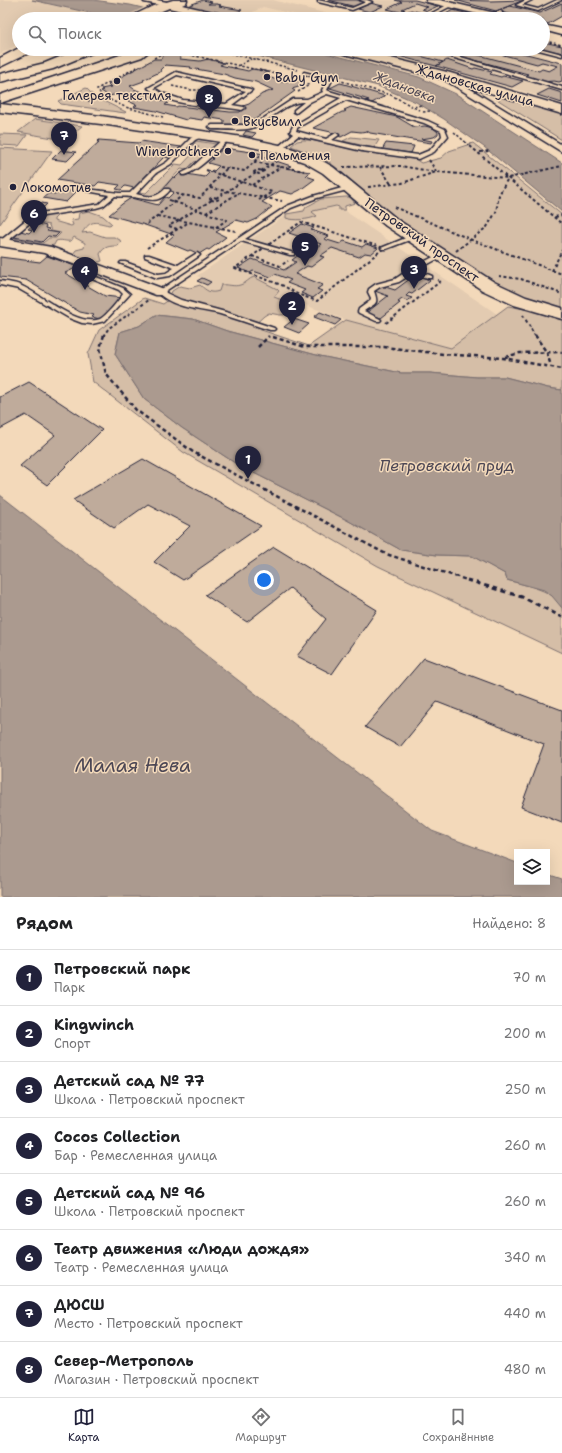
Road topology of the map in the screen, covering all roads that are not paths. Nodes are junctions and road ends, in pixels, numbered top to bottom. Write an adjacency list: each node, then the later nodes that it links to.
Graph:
1 (147, 0): 9 (street)
2 (197, 0): 9 (street)
3 (362, 0): 5 (lane)
4 (530, 0): 7 (lane)
5 (318, 1)
6 (434, 1): 8 (street)
7 (560, 1)
8 (451, 5): 13 (lane); 14 (street)
9 (175, 6): 10 (street); 11 (street); 12 (street)
10 (160, 12)
11 (195, 12)
12 (201, 12)
13 (436, 12)
14 (480, 12)
15 (562, 26): 16 (street)
16 (552, 29): 17 (street)
17 (562, 32)
18 (550, 52): 20 (lane)
19 (12, 53): 29 (street)
20 (562, 55)
21 (14, 56): 30 (street)
22 (58, 56): 31 (street)
23 (69, 56): 31 (street)
24 (121, 56): 39 (street)
25 (132, 56): 42 (street)
26 (368, 56): 34 (street, Ждановская улица)
27 (382, 56): 45 (street, Ждановская улица)
28 (453, 56): 36 (lane)
29 (0, 59)
30 (0, 63)
31 (44, 64): 32 (street); 35 (street)
32 (0, 72)
33 (306, 73): 37 (lane)
34 (443, 75): 38 (street, Ждановская улица); 41 (street)
35 (0, 78)
36 (562, 89)
37 (327, 92): 40 (lane); 43 (lane)
38 (505, 92): 41 (street); 48 (street, Ждановская улица)
39 (0, 95)
40 (345, 98): 54 (lane); 57 (lane)
41 (482, 99): 58 (street)
42 (0, 100): 52 (street, Петровский проспект)
43 (308, 101): 49 (lane); 51 (lane)
44 (228, 105): 44 (lane); 47 (lane)
45 (562, 106)
46 (0, 108): 52 (street, Петровский проспект)
47 (242, 108)
48 (562, 110)
49 (296, 111)
50 (264, 113): 51 (lane)
51 (272, 115): 53 (lane)
52 (101, 120): 53 (street, Петровский проспект)
53 (207, 131): 56 (street, Петровский проспект); 65 (lane)
54 (297, 134): 57 (lane); 59 (lane)
55 (336, 135): 57 (lane)
56 (226, 139): 59 (street, Петровский проспект); 60 (lane)
57 (327, 141)
58 (562, 149)
59 (278, 155): 61 (street, Петровский проспект)
60 (184, 174)
61 (356, 188): 66 (lane); 67 (street, Петровский проспект)
62 (89, 190): 64 (lane)
63 (167, 190): 65 (lane)
64 (114, 194): 65 (lane); 68 (lane)
65 (132, 195)
66 (239, 235): 70 (lane); 77 (lane)
67 (413, 237): 69 (lane); 72 (street, Петровский проспект)
68 (1, 243): 75 (street)
69 (384, 248)
70 (292, 254)
71 (197, 255): 76 (lane)
72 (446, 255): 78 (lane); 84 (street, Петровский проспект)
73 (147, 256): 76 (lane)
74 (123, 263): 76 (lane)
75 (88, 265): 81 (street); 82 (lane)
76 (181, 266): 77 (lane)
77 (194, 270): 83 (lane)
78 (412, 270): 79 (lane); 85 (lane)
79 (430, 277)
80 (0, 283): 82 (lane)
81 (137, 284): 82 (lane); 83 (street)
82 (125, 291)
83 (160, 292): 86 (lane)
84 (562, 314)
85 (378, 320)
86 (270, 332)

